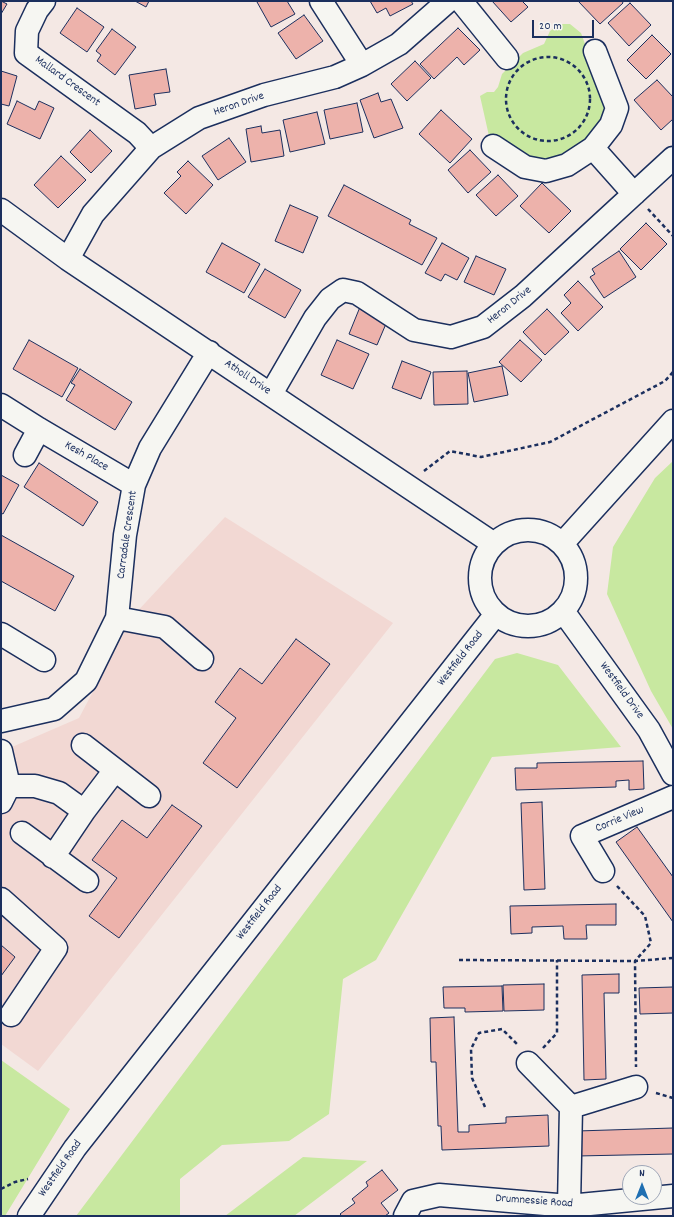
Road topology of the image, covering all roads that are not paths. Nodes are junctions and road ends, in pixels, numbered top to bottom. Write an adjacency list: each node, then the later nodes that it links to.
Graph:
1 (44, 1): 9 (street, Mallard Crescent)
2 (320, 1): 7 (street)
3 (448, 1): 7 (street, Heron Drive)
4 (461, 1): 6 (street)
5 (595, 51): 10 (street)
6 (507, 58)
7 (362, 65): 9 (street, Heron Drive)
8 (493, 146): 10 (street)
9 (151, 148): 14 (street, Heron Drive)
10 (593, 148): 12 (street)
11 (673, 158): 12 (street, Heron Drive)
12 (634, 194): 16 (street, Heron Drive)
13 (1, 210): 14 (street, Atholl Drive)
14 (68, 259): 15 (street, Atholl Drive)
15 (209, 352): 16 (street, Atholl Drive); 21 (street, Carradale Crescent)
16 (270, 394): 22 (street, Atholl Drive)
17 (1, 405): 19 (street, Kesh Place)
18 (673, 421): 23 (street)
19 (38, 429): 20 (street); 21 (street, Kesh Place)
20 (25, 455)
21 (134, 485): 26 (street, Carradale Crescent)
22 (494, 544): 23 (street); 25 (street)
23 (562, 544): 24 (street)
24 (563, 611): 25 (street); 34 (street, Westfield Drive)
25 (496, 614): 50 (street, Westfield Road)
26 (117, 618): 28 (street); 30 (street, Carradale Crescent)
27 (1, 634): 29 (street)
28 (202, 659)
29 (44, 660)
30 (1, 721)
31 (83, 745): 33 (street)
32 (1, 751): 35 (street)
33 (115, 770): 36 (street); 38 (street)
34 (673, 774)
35 (5, 794): 38 (street)
36 (149, 796)
37 (673, 797): 41 (street, Corrie View)
38 (84, 811): 40 (street)
39 (22, 834): 40 (street)
40 (53, 857): 42 (street)
41 (603, 871)
42 (87, 881)
43 (1, 899): 44 (street)
44 (11, 1015)
45 (530, 1061): 47 (street)
46 (636, 1087): 47 (street)
47 (571, 1108): 49 (street)
48 (622, 1204): 49 (street, Drumnessie Road)
49 (569, 1206): 51 (street, Drumnessie Road)
50 (29, 1216)
51 (405, 1216)

